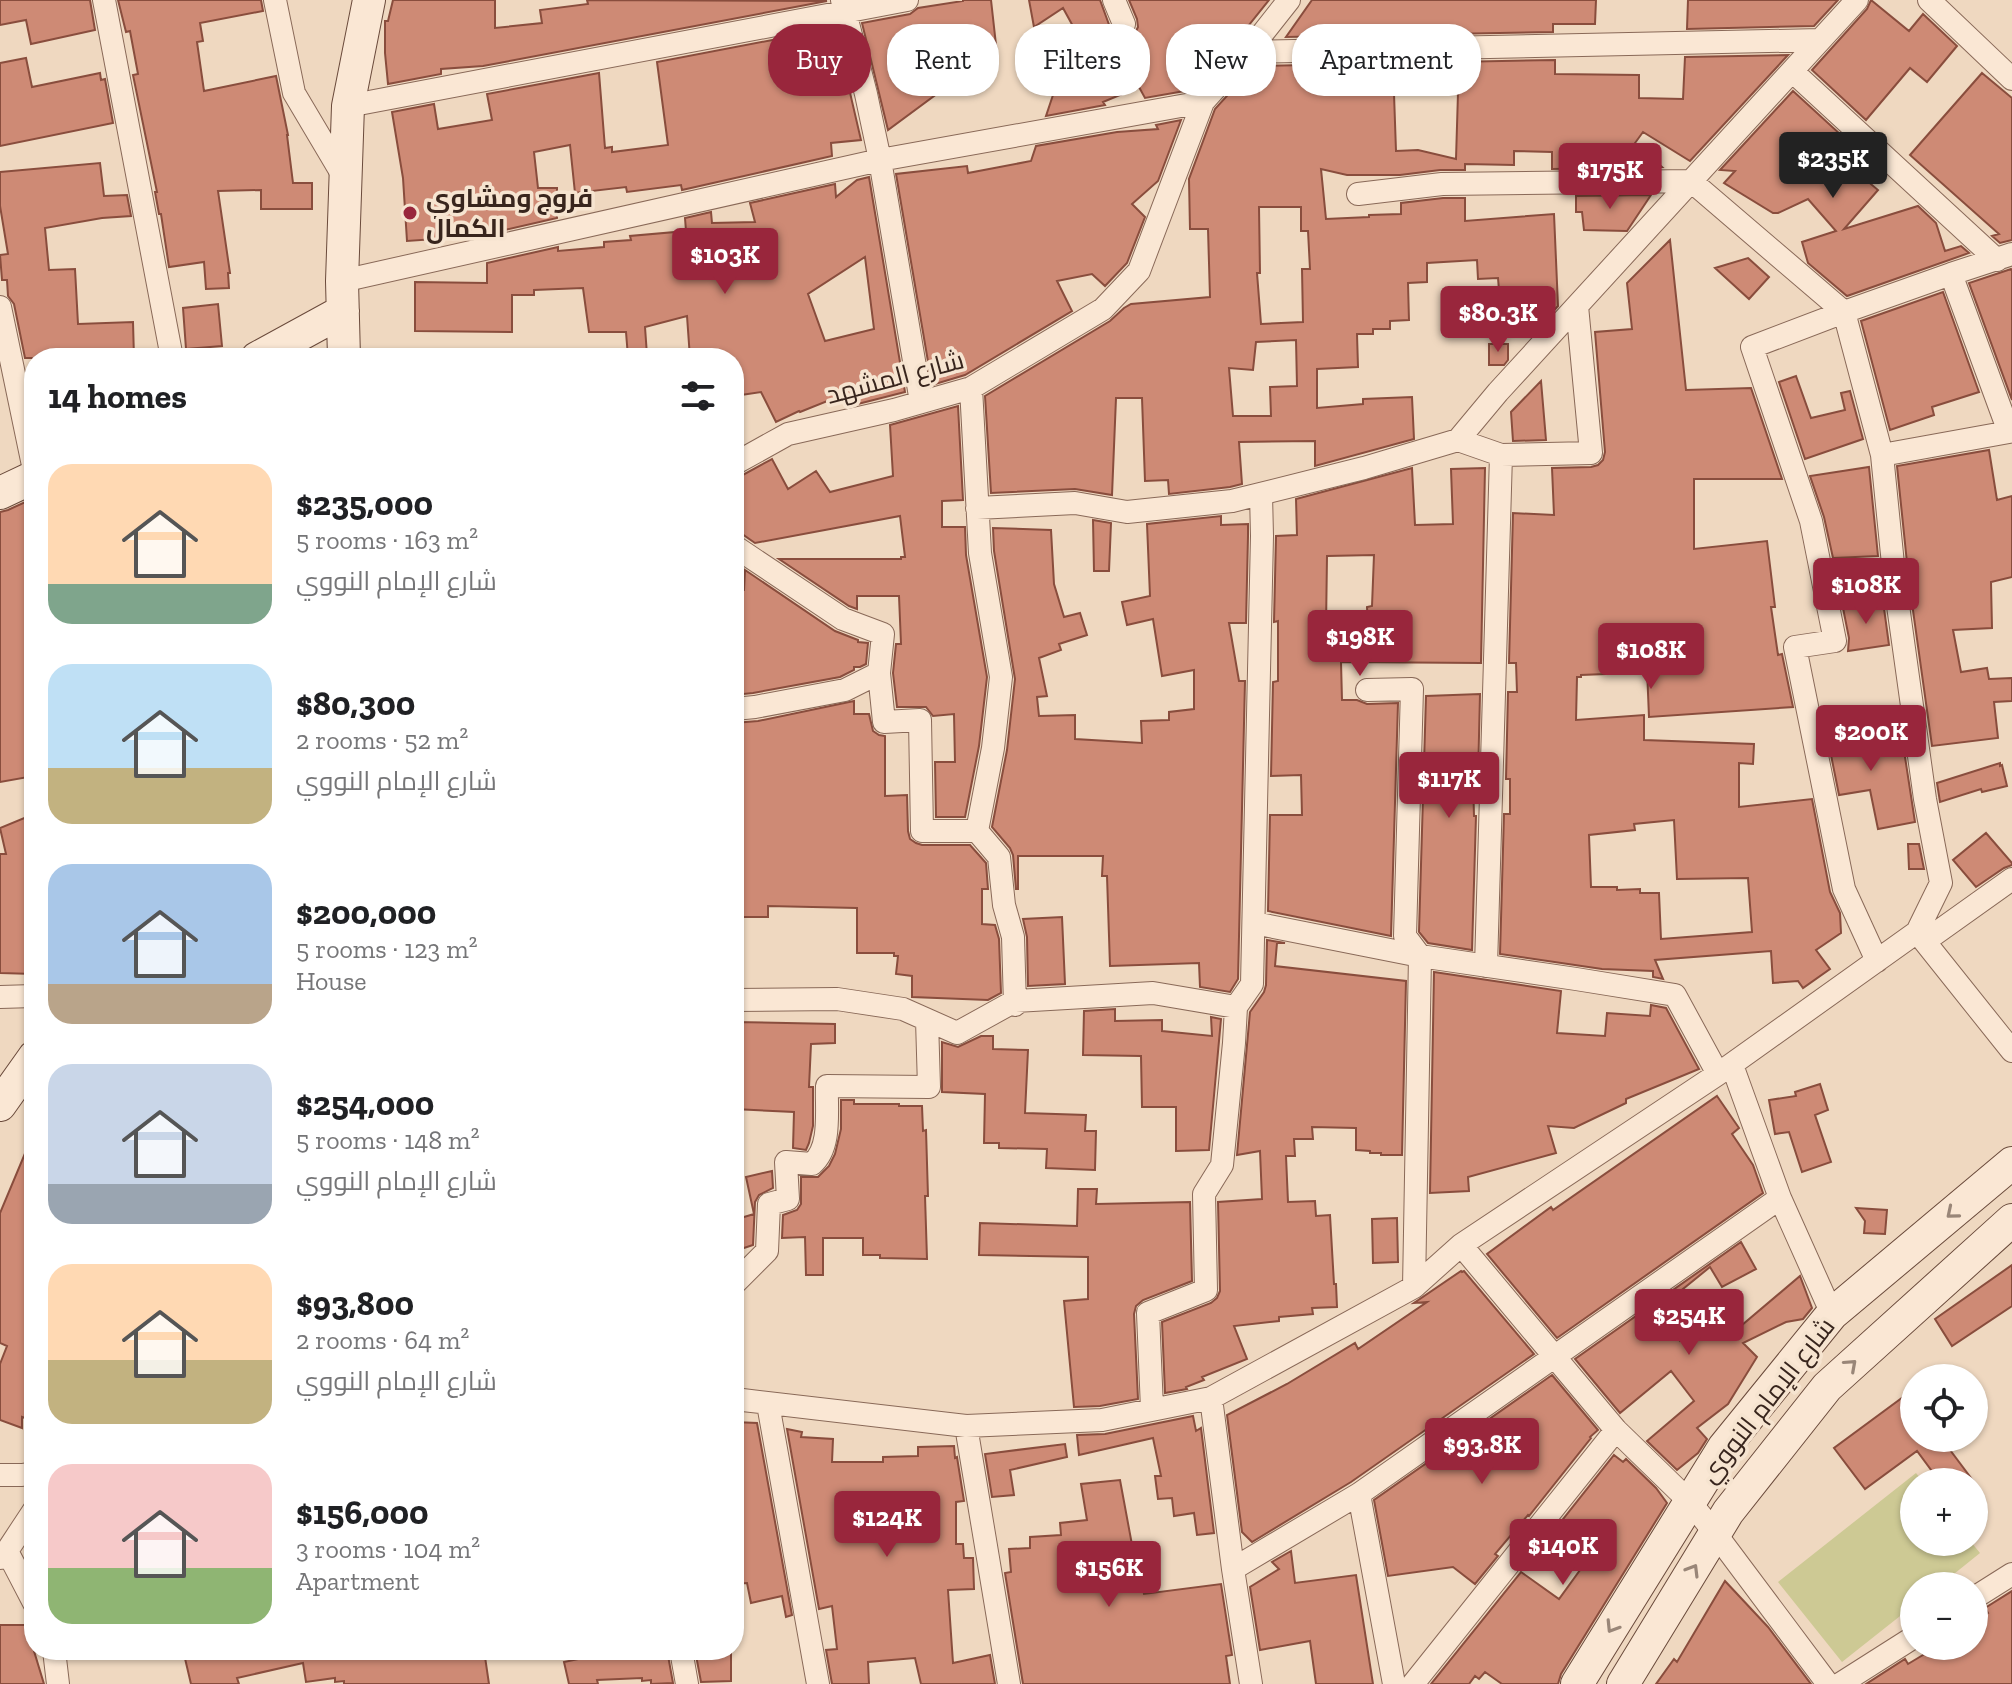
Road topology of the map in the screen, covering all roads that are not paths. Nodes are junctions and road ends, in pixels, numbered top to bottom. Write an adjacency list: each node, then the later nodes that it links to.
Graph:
1 (104, 0): 29 (street)
2 (275, 0): 20 (street)
3 (369, 0): 18 (street)
4 (907, 0): 9 (street)
5 (1114, 0): 10 (street)
6 (1289, 0): 11 (street)
7 (1857, 0): 12 (street)
8 (1929, 0): 15 (street)
9 (843, 6): 18 (street); 19 (street)
10 (1124, 24)
11 (1270, 24)
12 (1820, 40): 13 (street); 14 (street)
13 (1276, 51)
14 (1792, 71): 21 (street); 23 (street)
15 (2012, 79)
16 (1208, 96): 17 (street)
17 (1203, 102): 19 (street); 32 (street, شارع المشهد)
18 (348, 106): 20 (street)
19 (880, 160): 25 (street); 33 (street)
20 (345, 179): 25 (street)
21 (1691, 181): 22 (street); 26 (street); 28 (street)
22 (1358, 194)
23 (2005, 257): 24 (street)
24 (1951, 274): 28 (street); 37 (street)
25 (342, 296): 30 (street); 31 (street)
26 (1577, 306): 35 (street); 36 (street)
27 (0, 307): 34 (street)
28 (1844, 312): 37 (street); 52 (street)
29 (170, 348)
30 (271, 348)
31 (344, 348)
32 (971, 388): 33 (street, شارع المشهد); 42 (street)
33 (921, 402): 38 (street, شارع المشهد)
34 (24, 422)
35 (1458, 440): 36 (street); 41 (street)
36 (1501, 455): 53 (street)
37 (1882, 455): 50 (street)
38 (744, 458)
39 (24, 482): 40 (street)
40 (0, 493)
41 (1261, 494): 42 (street); 49 (street)
42 (977, 508): 47 (street)
43 (744, 553): 44 (street)
44 (879, 673): 46 (street); 47 (street)
45 (1367, 690): 51 (street)
46 (744, 708)
47 (977, 831): 57 (street)
48 (2012, 879): 50 (street)
49 (1254, 923): 51 (street); 58 (street)
50 (1921, 937): 52 (street); 60 (street)
51 (1420, 956): 53 (street); 69 (street)
52 (1877, 961): 61 (street)
53 (1486, 966): 61 (street)
54 (24, 996): 55 (street)
55 (0, 997)
56 (744, 1000): 59 (street)
57 (1015, 1003): 58 (street); 59 (street)
58 (1236, 1007): 75 (street)
59 (927, 1020): 68 (street)
60 (2012, 1051)
61 (1725, 1070): 65 (street); 67 (street)
62 (24, 1071): 63 (street)
63 (0, 1105)
64 (2012, 1163): 70 (street, شارع الإمام النووي, one-way to 70)
65 (1780, 1198): 70 (street); 71 (street)
66 (2012, 1220): 83 (street, one-way to 66)
67 (1461, 1245): 69 (street); 71 (street)
68 (744, 1274)
69 (1414, 1287): 72 (street)
70 (1832, 1314): 81 (street, شارع الإمام النووي)
71 (1553, 1357): 77 (street); 80 (street)
72 (1211, 1398): 75 (street); 85 (street)
73 (744, 1400): 74 (street)
74 (768, 1404): 76 (street); 94 (street)
75 (1152, 1409): 76 (street)
76 (966, 1426): 95 (street)
77 (1616, 1430): 81 (street); 98 (street)
78 (0, 1475): 79 (street)
79 (24, 1475)
80 (1359, 1494): 85 (street); 97 (street)
81 (1690, 1502): 83 (street); 99 (street, شارع الإمام النووي, one-way to 99)
82 (24, 1525): 84 (street)
83 (1715, 1533): 100 (street, one-way to 83); 101 (street)
84 (4, 1555): 87 (street)
85 (1233, 1569): 96 (street)
86 (2012, 1574): 88 (street)
87 (24, 1587)
88 (1988, 1589)
89 (1900, 1646): 102 (street)
90 (55, 1660): 92 (street)
91 (683, 1660): 93 (street)
92 (58, 1684)
93 (687, 1684)
94 (818, 1684)
95 (1009, 1684)
96 (1251, 1684)
97 (1394, 1684)
98 (1413, 1684)
99 (1577, 1684)
100 (1623, 1684)
101 (1828, 1684)
102 (1840, 1684)

